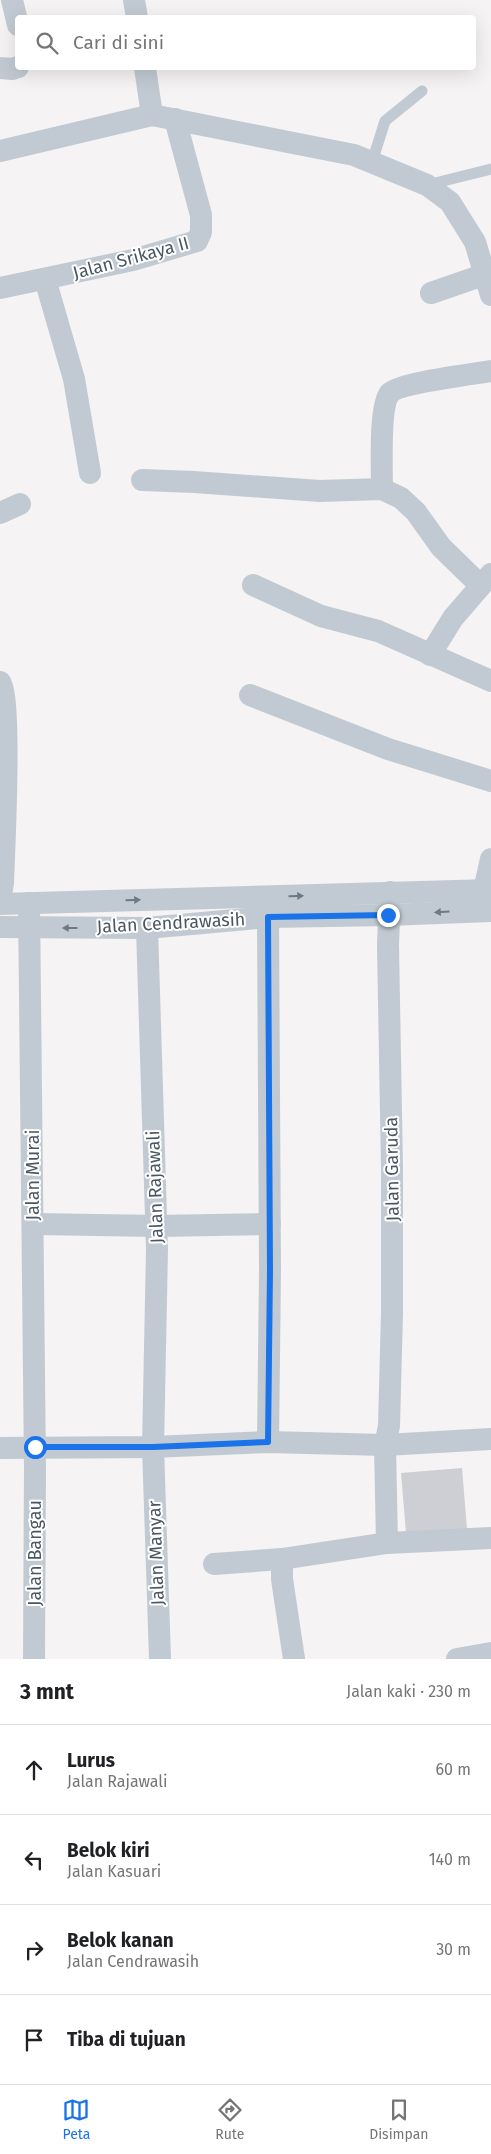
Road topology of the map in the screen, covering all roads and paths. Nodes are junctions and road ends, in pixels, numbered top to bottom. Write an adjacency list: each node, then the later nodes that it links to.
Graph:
1 (12, 0): 3 (street)
2 (134, 0): 4 (street)
3 (16, 15)
4 (136, 15)
5 (0, 68): 6 (street)
6 (15, 68)
7 (145, 70): 9 (street)
8 (422, 91): 12 (lane)
9 (152, 115): 10 (street); 11 (street)
10 (175, 119): 12 (street); 15 (street, Jalan Srikaya II)
11 (0, 151)
12 (372, 162): 14 (street)
13 (491, 169): 14 (lane)
14 (427, 185): 16 (street)
15 (45, 279): 17 (street, Jalan Srikaya II); 20 (street)
16 (488, 284): 18 (street)
17 (0, 288)
18 (431, 293)
19 (491, 371): 22 (street)
20 (90, 473)
21 (142, 480): 22 (street)
22 (382, 489): 25 (street)
23 (20, 504): 24 (street)
24 (0, 513)
25 (488, 577): 27 (street)
26 (253, 585): 27 (street)
27 (430, 655): 28 (street)
28 (491, 681)
29 (0, 682): 32 (street)
30 (250, 695): 31 (street)
31 (491, 781)
32 (2, 790): 36 (street)
33 (491, 859): 35 (street)
34 (390, 892): 35 (street, Jalan Cendrawasih); 37 (street, Jalan Cendrawasih, one-way to 34); 38 (street, Jalan Garuda)
35 (487, 900): 38 (street, Jalan Cendrawasih, one-way to 38)
36 (0, 902): 37 (street, Jalan Cendrawasih)
37 (29, 903): 41 (street, Jalan Murai)
38 (388, 915): 39 (street, Jalan Cendrawasih); 48 (street, Jalan Garuda)
39 (268, 917): 42 (street, Jalan Cendrawasih); 44 (street)
40 (0, 927): 41 (street, Jalan Cendrawasih)
41 (30, 928): 42 (street, Jalan Cendrawasih, one-way to 41); 43 (street, Jalan Murai)
42 (147, 928): 45 (street, Jalan Rajawali)
43 (34, 1224): 45 (street); 49 (street, Jalan Murai)
44 (270, 1224): 45 (street); 47 (street)
45 (157, 1226): 50 (street, Jalan Rajawali)
46 (491, 1439): 48 (street)
47 (268, 1442): 48 (street); 50 (street)
48 (385, 1445): 53 (street, Jalan Garuda)
49 (35, 1447): 50 (street); 51 (street); 57 (street, Jalan Bangau)
50 (153, 1447): 58 (street, Jalan Manyar)
51 (0, 1448)
52 (491, 1538): 53 (street)
53 (387, 1543): 54 (street)
54 (282, 1558): 55 (street); 59 (street)
55 (214, 1564)
56 (491, 1653): 60 (street)
57 (34, 1659)
58 (160, 1659)
59 (294, 1659)
60 (457, 1659)

